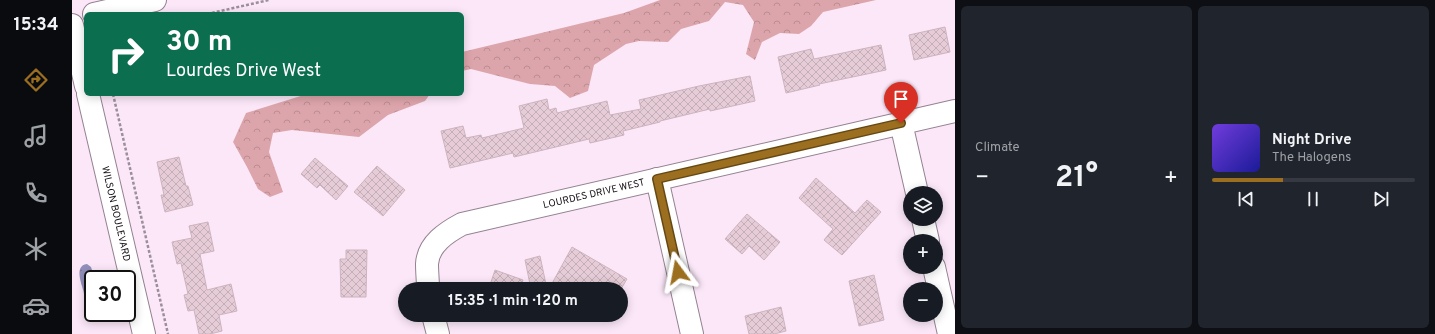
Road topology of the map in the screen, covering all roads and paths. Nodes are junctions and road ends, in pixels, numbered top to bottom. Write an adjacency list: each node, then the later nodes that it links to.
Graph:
1 (155, 0): 3 (street)
2 (269, 0): 4 (path)
3 (103, 12)
4 (216, 12)
5 (84, 16): 6 (street)
6 (72, 19)
7 (72, 25): 8 (street)
8 (84, 77)
9 (88, 96): 18 (street, WILSON BOULEVARD)
10 (113, 96): 19 (path)
11 (955, 111): 12 (street, LOURDES DRIVE WEST)
12 (901, 123): 13 (street, LOURDES DRIVE WEST); 14 (street)
13 (657, 179): 16 (street, LOURDES DRIVE WEST); 21 (street)
14 (915, 186)
15 (936, 274): 22 (street)
16 (428, 282)
17 (435, 322): 20 (street)
18 (144, 334)
19 (168, 334)
20 (438, 334)
21 (692, 334)
22 (949, 334)

